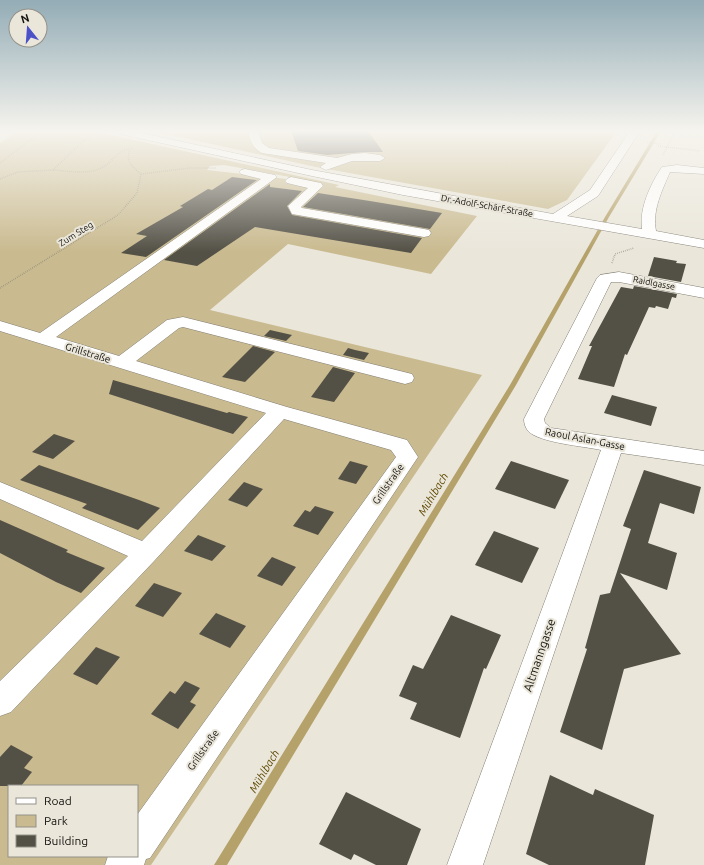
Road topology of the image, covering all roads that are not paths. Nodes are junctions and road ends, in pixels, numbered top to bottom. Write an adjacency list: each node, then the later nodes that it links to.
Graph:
1 (240, 171): 7 (street)
2 (305, 171): 6 (street, Dr.-Adolf-Schärf-Straße)
3 (316, 171): 6 (street)
4 (608, 171): 8 (street)
5 (665, 171): 10 (street)
6 (312, 173): 8 (street, Dr.-Adolf-Schärf-Straße)
7 (271, 177): 9 (street); 15 (street)
8 (555, 218): 10 (street, Dr.-Adolf-Schärf-Straße)
9 (424, 233)
10 (653, 235): 11 (street, Dr.-Adolf-Schärf-Straße)
11 (704, 244)
12 (612, 277): 13 (street, Raidlgasse); 19 (street, Raoul Aslan-Gasse)
13 (704, 292)
14 (0, 326): 15 (street, Grillstraße)
15 (42, 339): 16 (street, Grillstraße)
16 (122, 363): 17 (street); 18 (street, Grillstraße)
17 (405, 378)
18 (280, 411): 22 (street); 24 (street, Grillstraße)
19 (613, 445): 20 (street, Raoul Aslan-Gasse); 25 (street, Altmanngasse)
20 (704, 458)
21 (0, 490): 22 (street)
22 (146, 553): 23 (street)
23 (0, 702)
24 (138, 844)
25 (465, 865)

